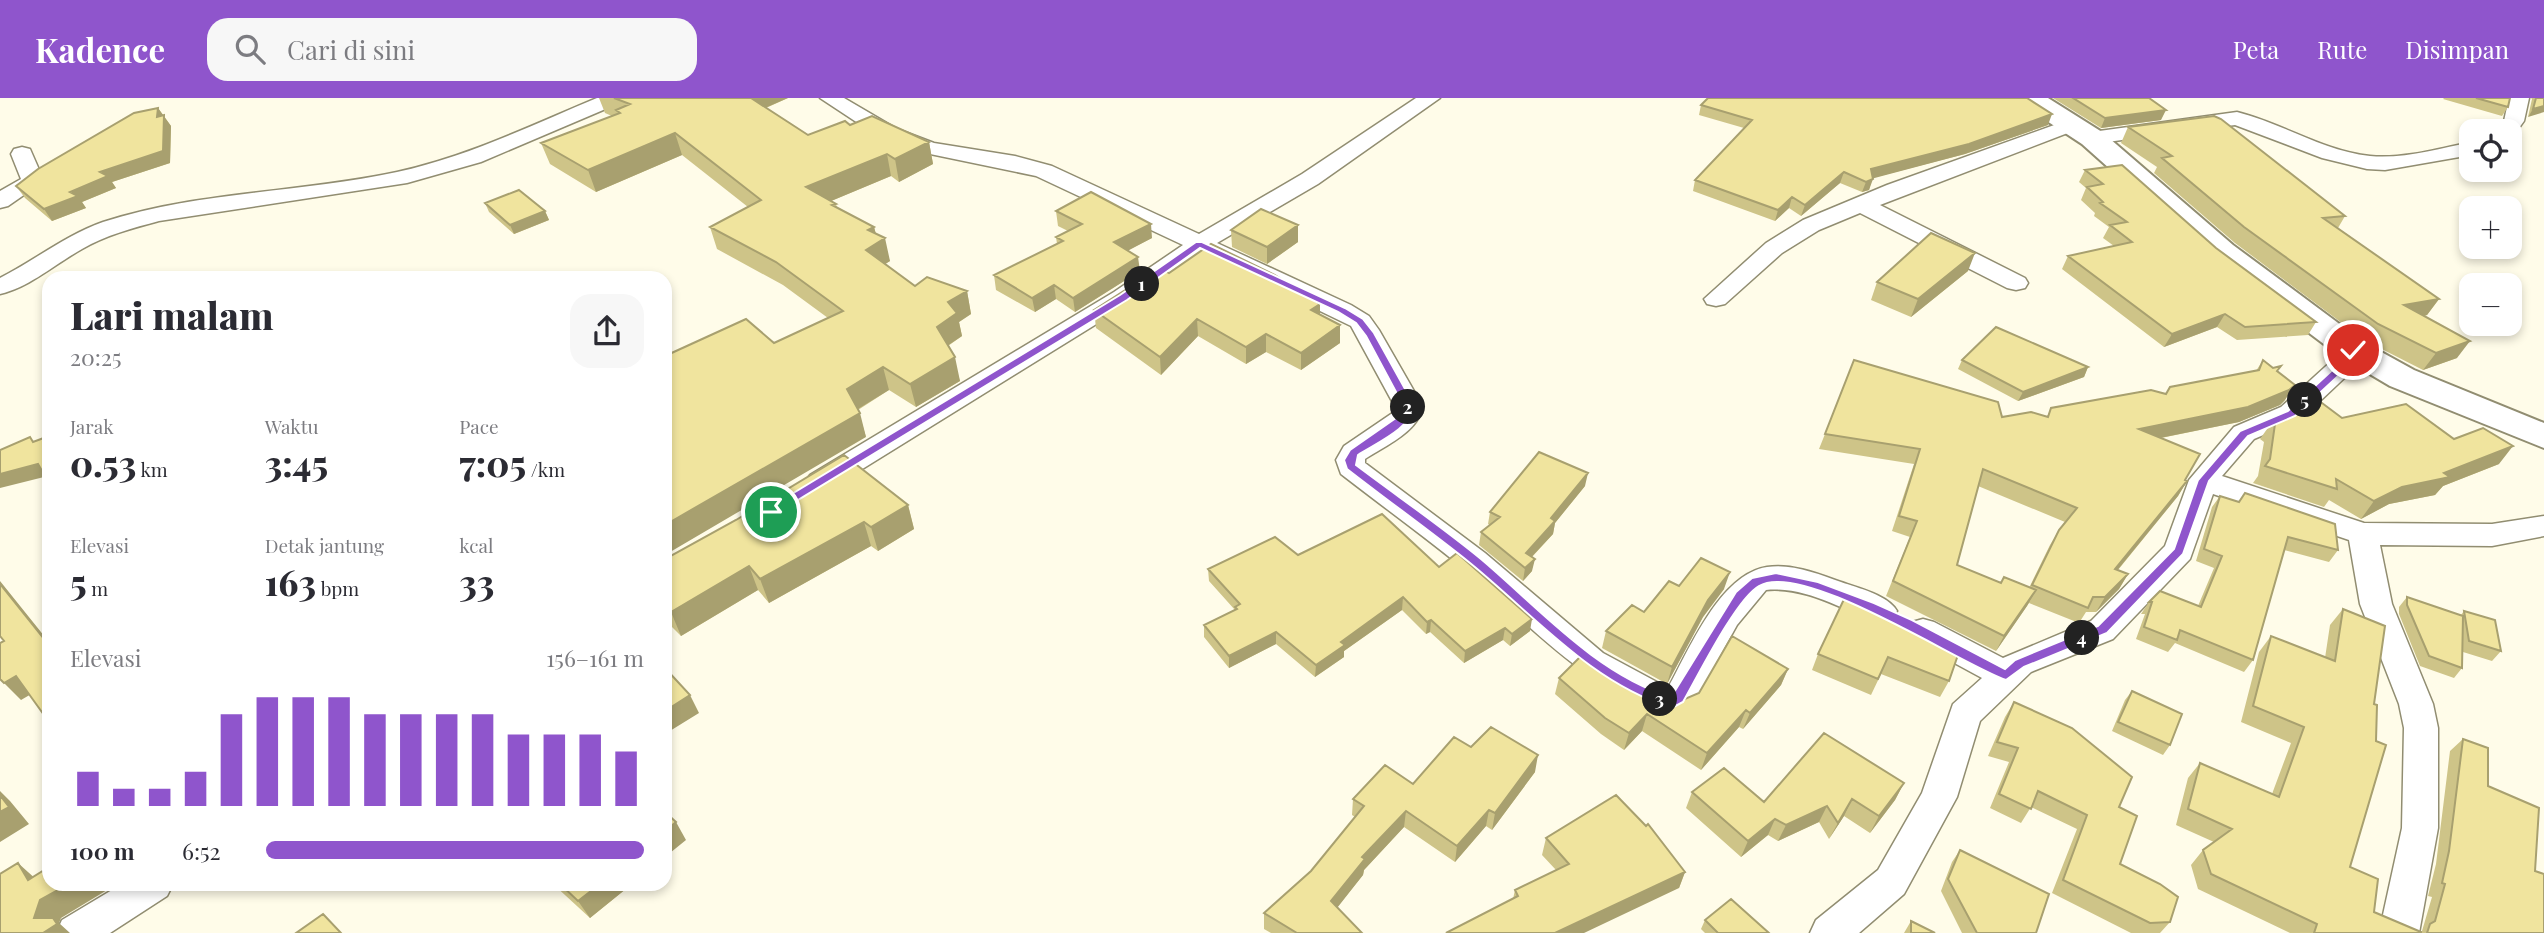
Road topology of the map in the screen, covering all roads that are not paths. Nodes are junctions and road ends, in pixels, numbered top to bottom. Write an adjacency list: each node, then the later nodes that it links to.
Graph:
1 (615, 98): 14 (street)
2 (830, 98): 12 (street)
3 (1430, 98): 12 (street)
4 (2030, 98): 7 (main road)
5 (2519, 98): 6 (street)
6 (2514, 119)
7 (2082, 132): 8 (street); 11 (street); 16 (main road)
8 (2459, 151)
9 (22, 154): 10 (street)
10 (0, 201)
11 (1861, 204): 13 (street); 15 (street)
12 (1199, 244): 19 (street); 22 (street)
13 (2016, 283)
14 (0, 287)
15 (1716, 299)
16 (2353, 350): 17 (main road); 18 (street)
17 (2544, 436)
18 (2203, 480): 21 (street); 22 (street)
19 (794, 498)
20 (2544, 526): 21 (street)
21 (2363, 534): 26 (street)
22 (2006, 675): 25 (street)
23 (144, 891): 24 (street)
24 (76, 933)
25 (1830, 933)
26 (2399, 933)

